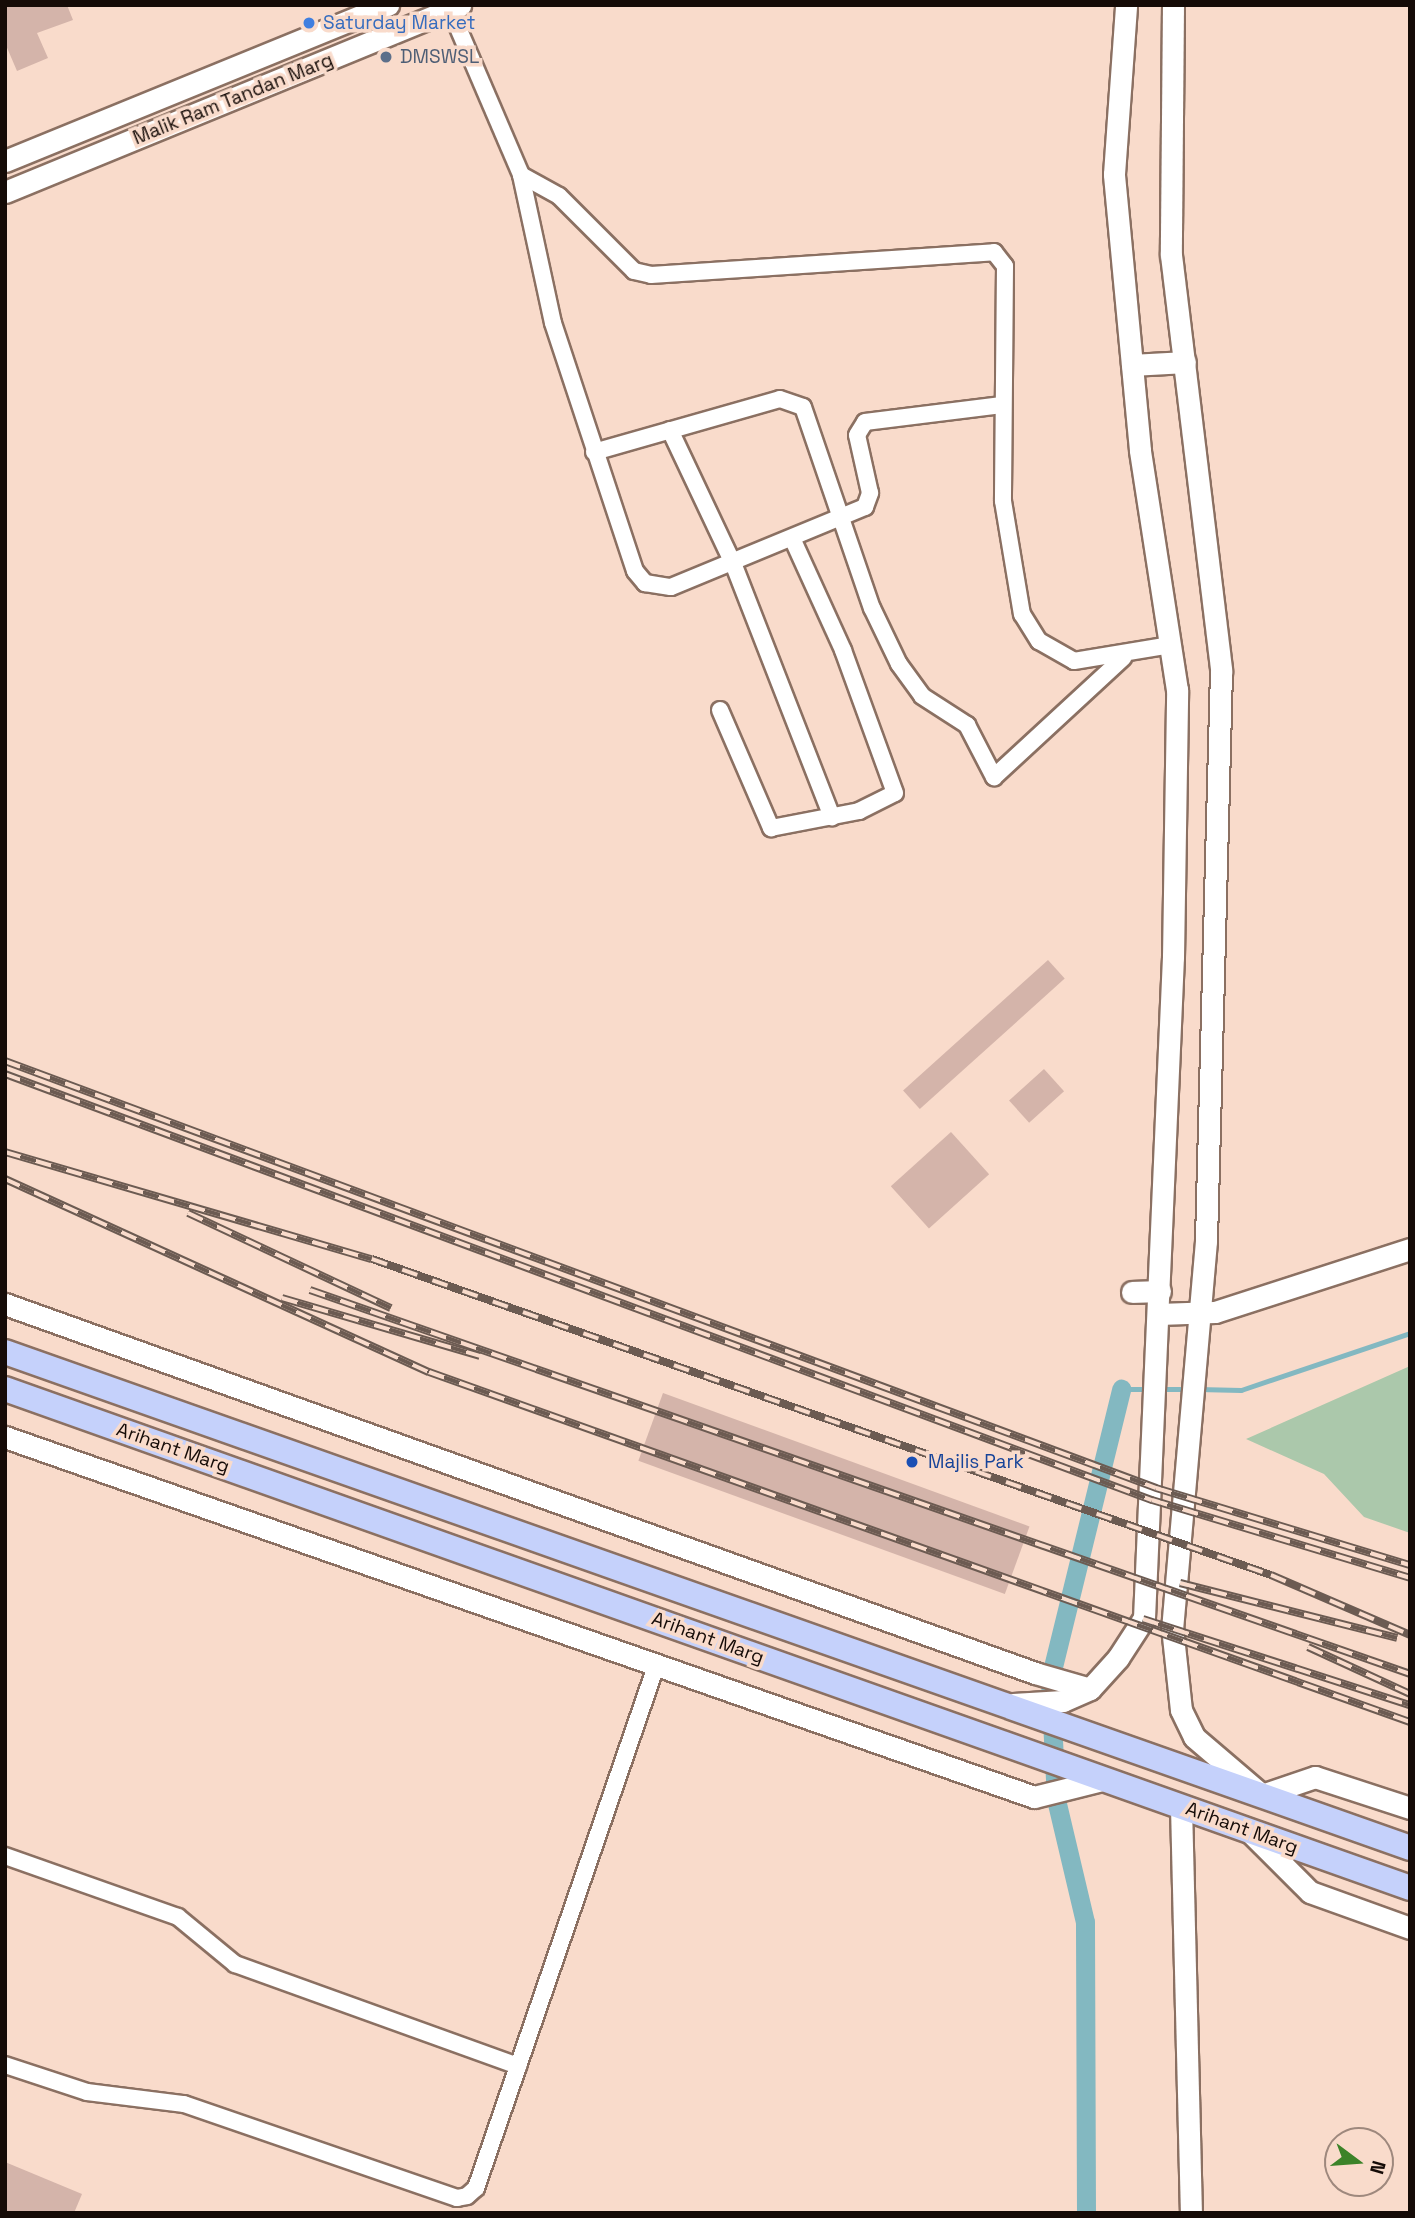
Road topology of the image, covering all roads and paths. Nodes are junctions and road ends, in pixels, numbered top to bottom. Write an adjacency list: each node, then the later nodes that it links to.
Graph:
1 (388, 5): 5 (street, Malik Ram Tandan Marg)
2 (1126, 5): 9 (street)
3 (1173, 5): 8 (street)
4 (453, 7): 6 (street); 7 (street, Malik Ram Tandan Marg)
5 (5, 161)
6 (521, 175): 10 (street); 12 (street)
7 (5, 192)
8 (1185, 362): 9 (street); 25 (street)
9 (1132, 365): 16 (street)
10 (1002, 405): 13 (street); 17 (street)
11 (670, 430): 12 (street); 13 (street); 15 (street)
12 (594, 452): 15 (street)
13 (840, 519): 14 (street); 17 (street)
14 (792, 538): 15 (street); 19 (street)
15 (733, 563): 19 (street)
16 (1171, 645): 17 (street); 21 (street)
17 (1123, 657)
18 (720, 710): 19 (street)
19 (832, 817)
20 (1410, 1249): 25 (street)
21 (1160, 1291): 22 (street); 24 (street)
22 (1132, 1292)
23 (5, 1304): 32 (street)
24 (1159, 1314): 25 (street); 32 (street)
25 (1202, 1314): 35 (street)
26 (5, 1352): 29 (main road, Arihant Marg)
27 (5, 1390): 30 (main road, Arihant Marg)
28 (5, 1437): 31 (street)
29 (398, 1490): 30 (main road); 33 (main road, Arihant Marg)
30 (387, 1523): 34 (main road, Arihant Marg)
31 (656, 1666): 34 (street); 44 (street)
32 (1080, 1687): 33 (street)
33 (1008, 1707): 35 (main road, Arihant Marg)
34 (1099, 1779): 36 (main road, Arihant Marg)
35 (1262, 1795): 37 (street); 39 (main road, Arihant Marg)
36 (1181, 1806): 38 (main road, Arihant Marg); 45 (street)
37 (1410, 1808)
38 (1248, 1830): 41 (main road, Arihant Marg); 42 (street)
39 (1410, 1848)
40 (5, 1856): 44 (street)
41 (1410, 1888)
42 (1410, 1928)
43 (5, 2065): 44 (street)
44 (518, 2066)
45 (1191, 2213)

